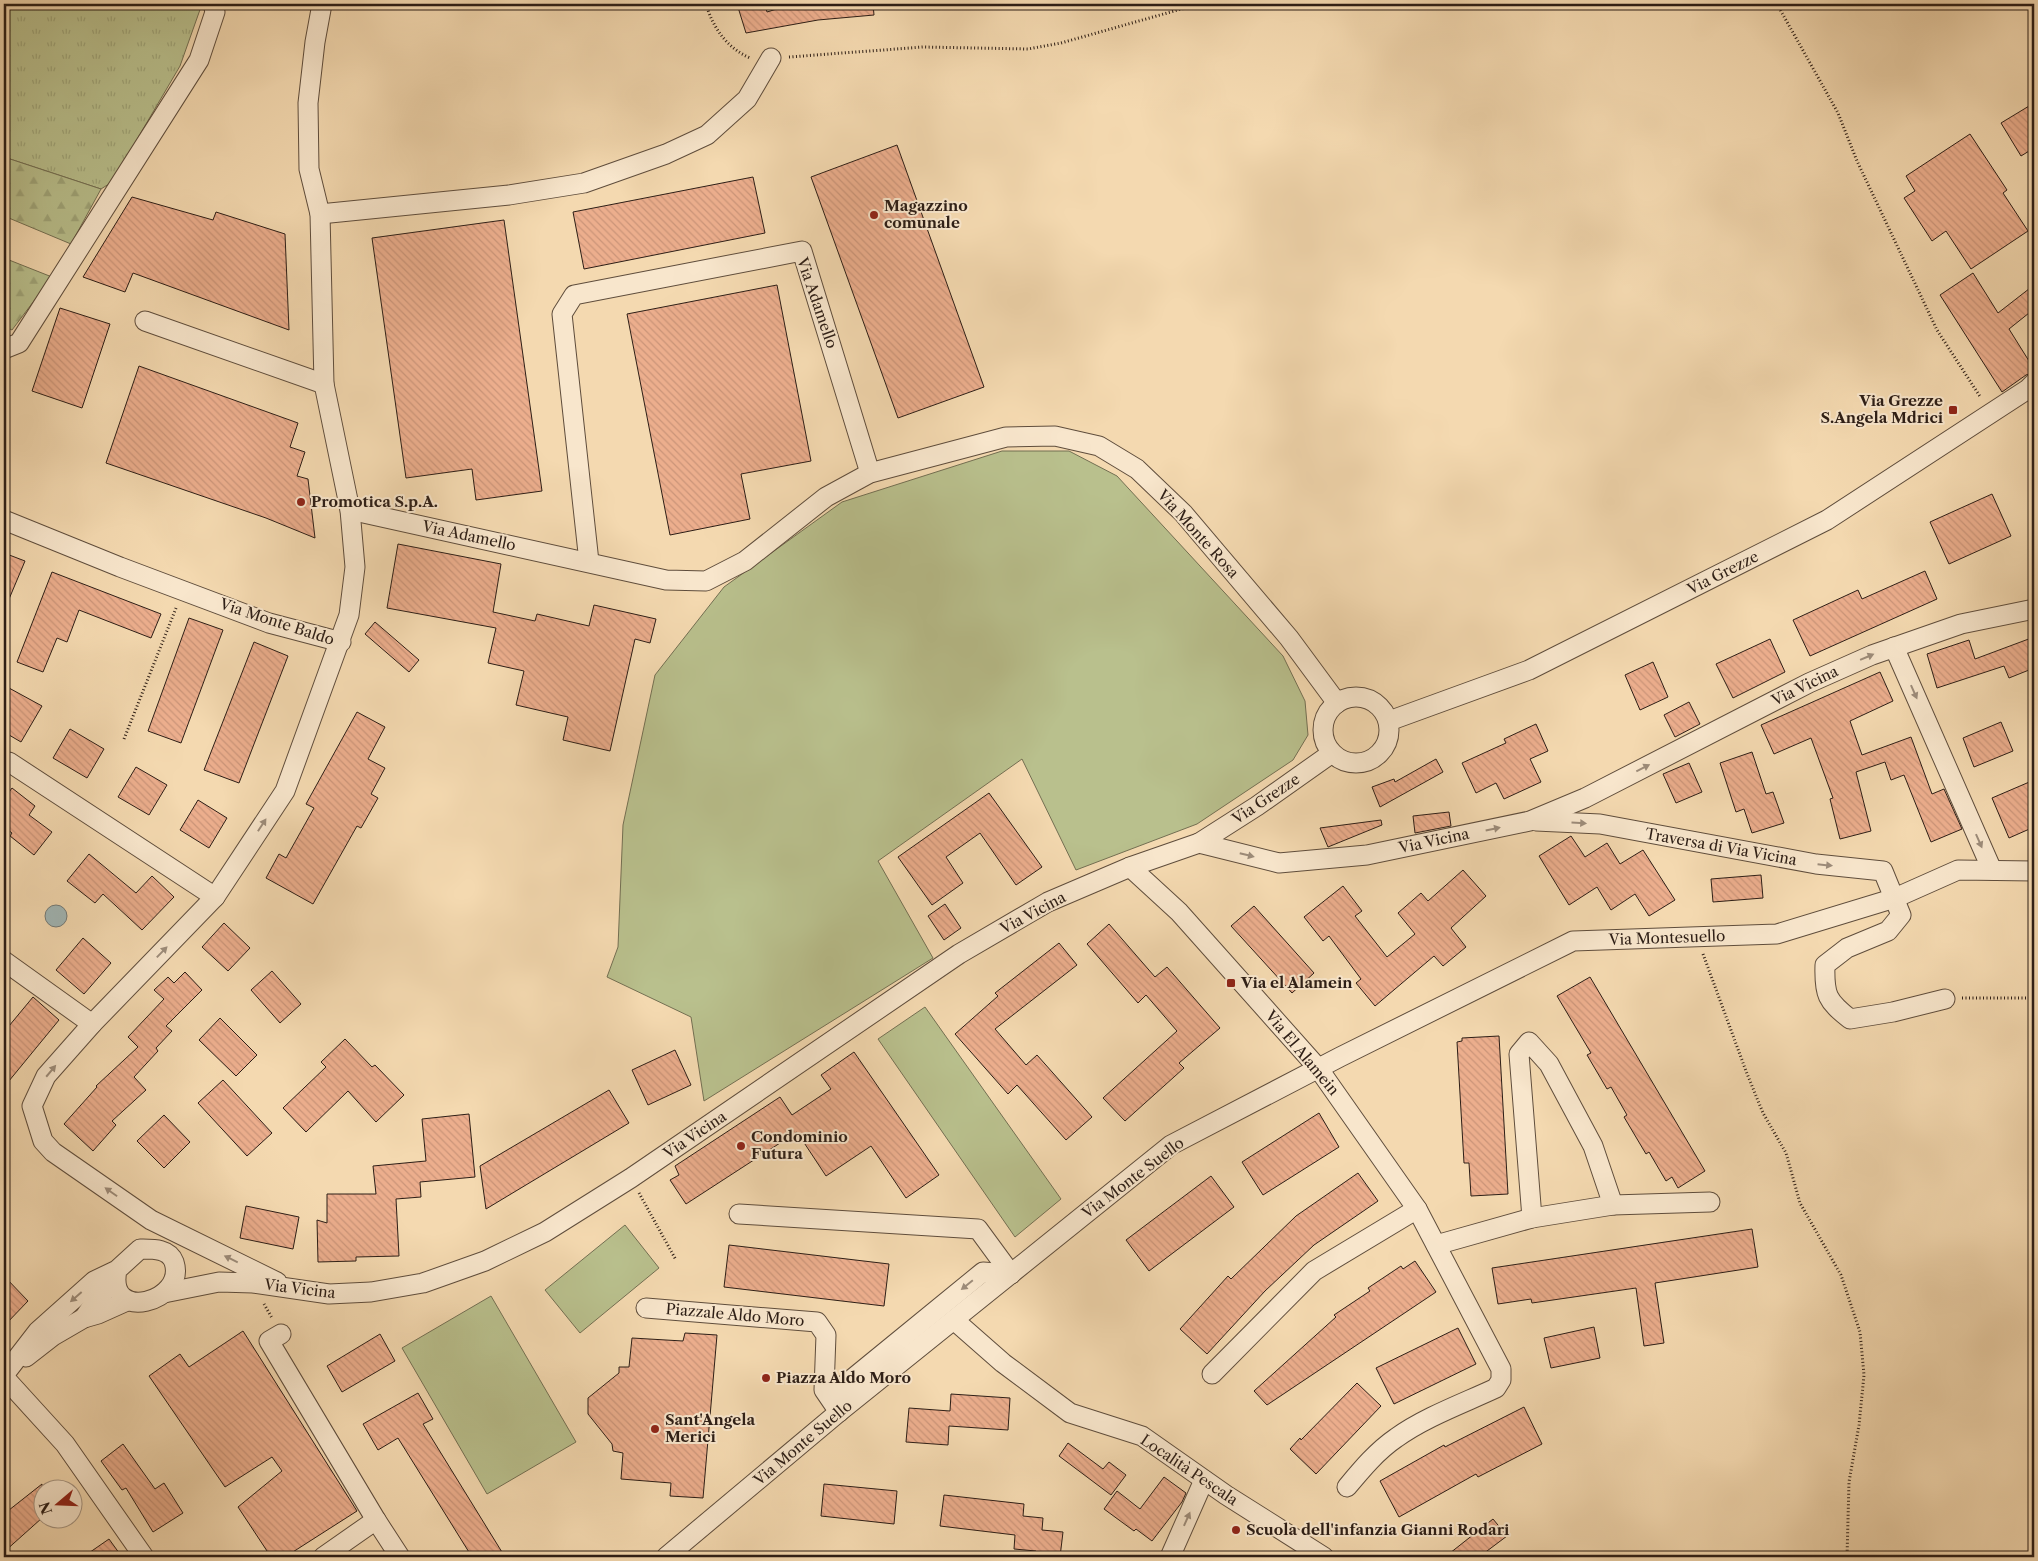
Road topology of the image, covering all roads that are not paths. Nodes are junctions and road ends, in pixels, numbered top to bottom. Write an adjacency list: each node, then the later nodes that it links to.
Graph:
1 (213, 4): 6 (street)
2 (322, 4): 4 (street)
3 (771, 58): 4 (street)
4 (320, 214): 8 (street)
5 (145, 321): 8 (street)
6 (4, 349)
7 (2034, 383): 17 (street, Via Grezze)
8 (324, 384): 10 (street)
9 (870, 473): 12 (street, Via Adamello); 12 (street, Via Adamello); 16 (street, Via Monte Rosa)
10 (350, 510): 12 (street, Via Adamello); 14 (street)
11 (4, 520): 14 (street, Via Monte Baldo)
12 (589, 562)
13 (2034, 609): 15 (street, Via Vicina)
14 (341, 642): 25 (street, Via Monte Baldo, one-way to 14)
15 (1894, 647): 20 (street, Via Vicina, one-way to 15); 23 (street, one-way to 23)
16 (1337, 703): 17 (street); 18 (street)
17 (1389, 721): 18 (street)
18 (1332, 753): 21 (street, Via Grezze)
19 (9, 762): 25 (street)
20 (1530, 821): 21 (street, Via Vicina, one-way to 20); 26 (street, Traversa di Via Vicina, one-way to 26)
21 (1200, 843): 22 (street, Via Vicina)
22 (1130, 867): 30 (street, Via El Alamein); 43 (street, Via Vicina)
23 (1992, 870): 24 (street, Via Montesuello); 26 (street, Via Montesuello)
24 (2034, 871)
25 (216, 897): 29 (street, Via Monte Baldo, one-way to 25)
26 (1895, 898): 28 (street); 30 (street, Via Montesuello)
27 (4, 961): 29 (street)
28 (1945, 999)
29 (92, 1024): 36 (street, Via Monte Baldo, one-way to 29)
30 (1318, 1068): 33 (street, Via El Alamein); 41 (street, Via Monte Suello)
31 (1710, 1202): 32 (street)
32 (1613, 1205): 35 (street); 35 (street)
33 (1417, 1209): 37 (street, Via El Alamein); 50 (street)
34 (740, 1214): 41 (street)
35 (1532, 1218): 37 (street)
36 (151, 1220): 38 (street); 43 (street, Via Monte Baldo, one-way to 36)
37 (1436, 1245): 54 (street, Via El Alamein)
38 (154, 1249): 39 (street); 40 (street)
39 (175, 1266): 42 (street, Via Vicina); 44 (street)
40 (116, 1274): 45 (street); 47 (street); 51 (street, one-way to 51)
41 (1011, 1274): 48 (street, Via Monte Suello); 52 (street, one-way to 52)
42 (219, 1282): 43 (street, Via Vicina); 44 (street, Via Vicina)
43 (291, 1288)
44 (164, 1293): 45 (street)
45 (127, 1301): 47 (street)
46 (646, 1308): 52 (street, Piazzale Aldo Moro)
47 (84, 1318): 51 (street)
48 (954, 1320): 52 (street, Via Monte Suello); 53 (street, Località Pescala)
49 (281, 1334): 55 (street)
50 (1212, 1374)
51 (4, 1376): 56 (street)
52 (839, 1412): 59 (street, Via Monte Suello)
53 (1204, 1480): 60 (street, one-way to 53); 61 (street, Località Pescala)
54 (1347, 1487)
55 (376, 1520): 57 (street); 58 (street)
56 (144, 1557)
57 (323, 1557)
58 (400, 1557)
59 (666, 1557)
60 (1170, 1557)
61 (1324, 1557)

